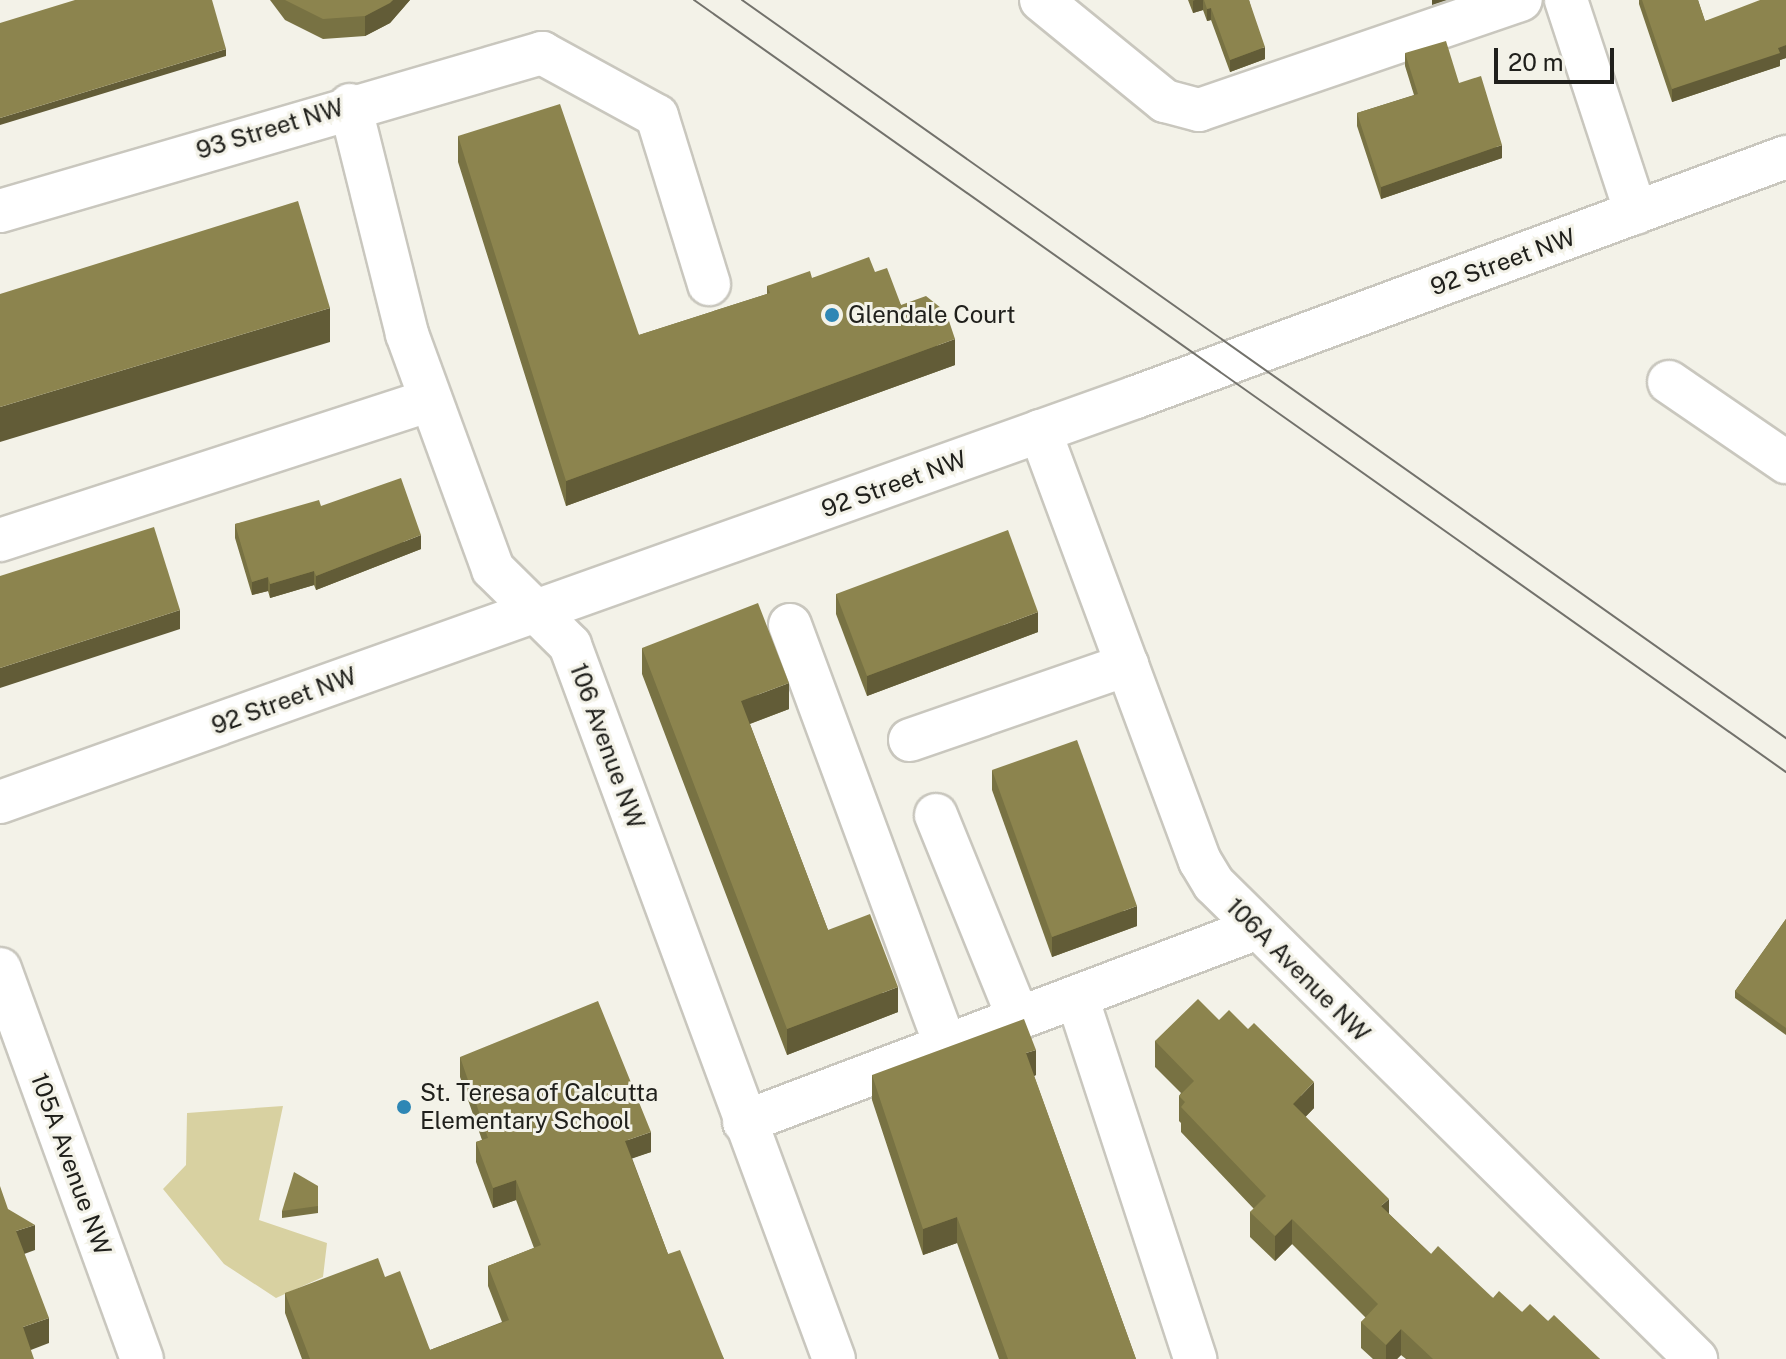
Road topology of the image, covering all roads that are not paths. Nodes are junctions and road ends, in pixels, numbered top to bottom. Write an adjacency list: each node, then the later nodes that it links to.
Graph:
1 (1041, 0): 2 (street)
2 (1521, 0)
3 (1566, 0): 7 (street)
4 (350, 105): 6 (street, 93 Street NW); 8 (street, 93 Street NW); 10 (street, 106 Avenue NW)
5 (1786, 157): 7 (street, 92 Street NW)
6 (0, 211)
7 (1636, 213): 11 (street, 92 Street NW)
8 (709, 284)
9 (1669, 382): 12 (street)
10 (430, 400): 13 (street); 14 (street, 106 Avenue NW)
11 (1040, 431): 14 (street, 92 Street NW); 16 (street, 106A Avenue NW)
12 (1786, 462)
13 (0, 540)
14 (539, 611): 18 (street, 92 Street NW); 25 (street, 106 Avenue NW)
15 (790, 625): 24 (street)
16 (1127, 665): 17 (street); 20 (street, 106A Avenue NW)
17 (910, 740)
18 (0, 802)
19 (936, 815): 23 (street)
20 (1255, 929): 22 (street); 29 (street, 106A Avenue NW)
21 (0, 969): 26 (street, 105A Avenue NW)
22 (1077, 997): 23 (street); 28 (street)
23 (1019, 1019): 24 (street)
24 (946, 1046): 25 (street)
25 (744, 1122): 27 (street, 106 Avenue NW)
26 (142, 1359)
27 (834, 1359)
28 (1195, 1359)
29 (1696, 1359)

